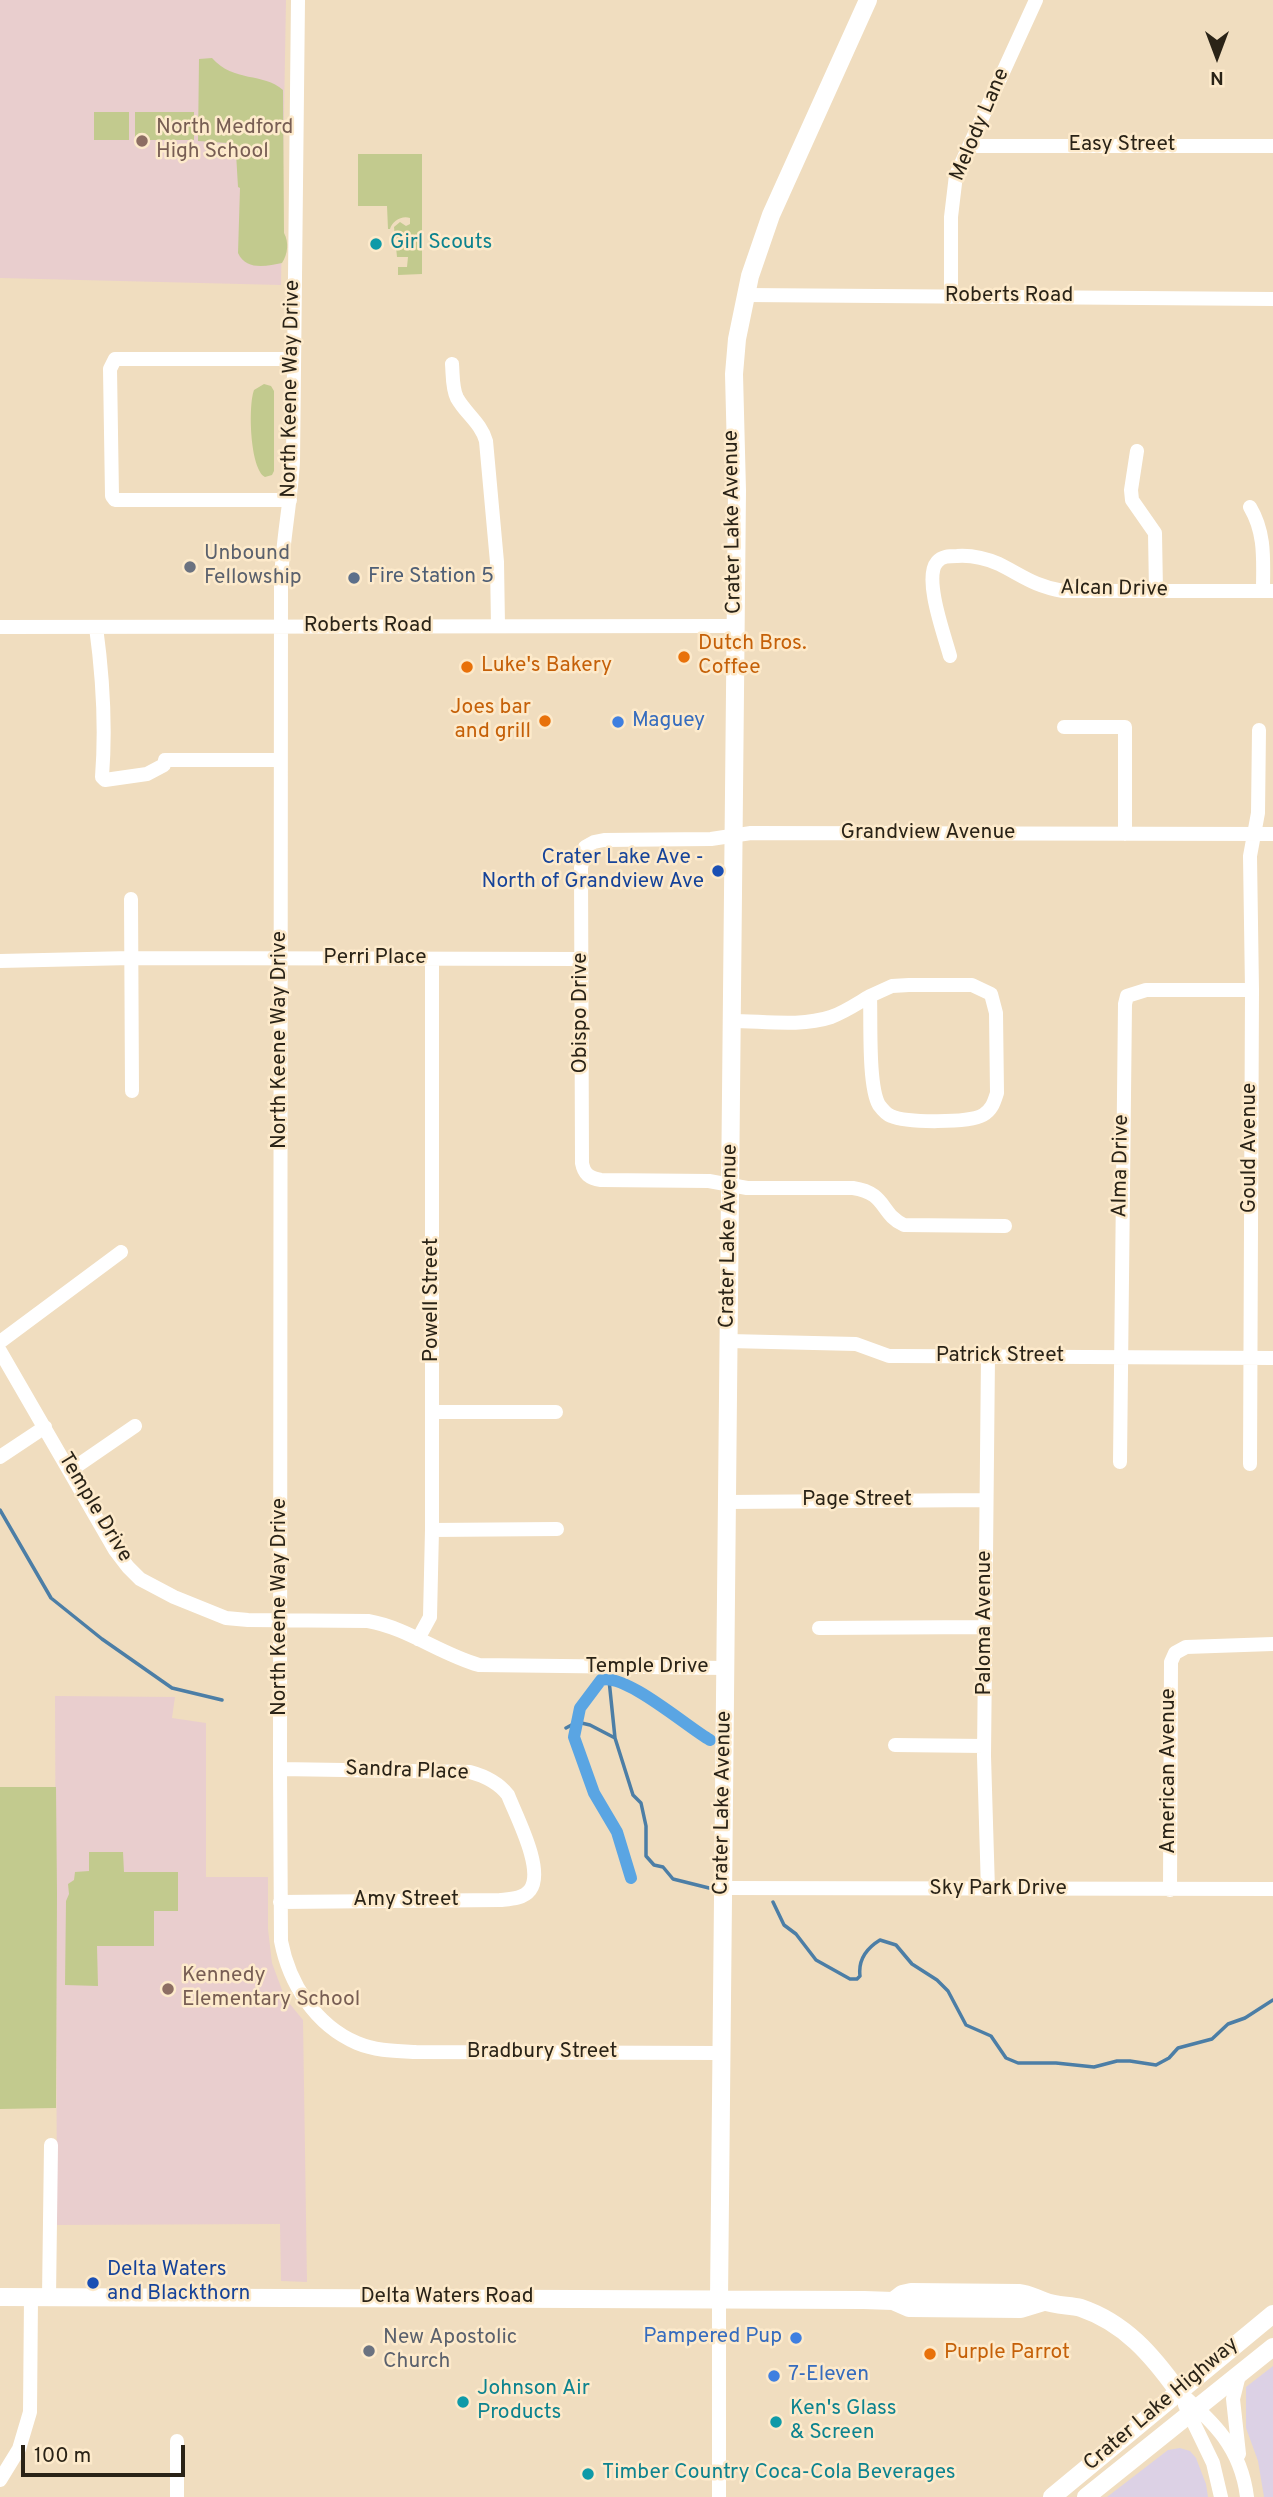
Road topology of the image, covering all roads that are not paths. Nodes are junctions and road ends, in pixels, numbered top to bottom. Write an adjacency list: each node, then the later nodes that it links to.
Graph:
1 (298, 0): 11 (street, North Keene Way Drive)
2 (859, 0): 5 (main road)
3 (867, 0): 5 (main road, Crater Lake Avenue)
4 (1036, 0): 6 (street, Melody Lane)
5 (854, 31): 8 (main road, Crater Lake Avenue)
6 (970, 146): 7 (street, Easy Street); 9 (street, Melody Lane)
7 (1273, 146)
8 (746, 295): 9 (street, Roberts Road); 19 (main road, Crater Lake Avenue)
9 (951, 297): 10 (street, Roberts Road)
10 (1273, 299)
11 (294, 359): 14 (street, North Keene Way Drive); 14 (street)
12 (452, 364): 18 (street)
13 (1137, 451): 16 (street)
14 (290, 500): 22 (street, North Keene Way Drive)
15 (1250, 507): 17 (street)
16 (1156, 591): 17 (street, Alcan Drive); 23 (street, Alcan Drive)
17 (1268, 591)
18 (498, 626): 19 (street, Roberts Road); 22 (street, Roberts Road)
19 (735, 626): 30 (main road, Crater Lake Avenue)
20 (0, 627): 21 (street, Roberts Road)
21 (96, 627): 22 (street, Roberts Road); 26 (street)
22 (280, 627): 26 (street, North Keene Way Drive)
23 (950, 656)
24 (1064, 727): 27 (street)
25 (1259, 730): 28 (street, Gould Avenue)
26 (280, 760): 34 (street, North Keene Way Drive)
27 (1125, 834): 28 (street, Grandview Avenue); 30 (street, Grandview Avenue)
28 (1254, 834): 29 (street, Grandview Avenue); 38 (street, Gould Avenue)
29 (1273, 834)
30 (733, 836): 31 (street, Grandview Avenue); 40 (main road, Crater Lake Avenue)
31 (585, 847): 36 (street, Obispo Drive)
32 (131, 900): 33 (street)
33 (131, 958): 34 (street, Perri Place); 37 (street, Perri Place); 41 (street)
34 (281, 958): 35 (street, Perri Place); 64 (street, North Keene Way Drive)
35 (432, 959): 36 (street, Perri Place); 52 (street, Powell Street)
36 (582, 959): 42 (street, Obispo Drive)
37 (0, 961)
38 (1252, 990): 49 (street, Alma Drive); 50 (street, Gould Avenue)
39 (870, 996): 39 (street); 40 (street)
40 (732, 1021): 42 (main road, Crater Lake Avenue)
41 (132, 1091)
42 (730, 1186): 43 (street); 45 (main road, Crater Lake Avenue)
43 (1005, 1226)
44 (121, 1252): 46 (street)
45 (729, 1341): 48 (street, Patrick Street); 61 (main road, Crater Lake Avenue)
46 (0, 1342)
47 (0, 1351): 55 (street, Temple Drive)
48 (988, 1356): 49 (street, Patrick Street); 60 (street, Paloma Avenue)
49 (1120, 1357): 50 (street, Patrick Street); 57 (street, Alma Drive)
50 (1250, 1358): 51 (street, Patrick Street); 58 (street, Gould Avenue)
51 (1273, 1358)
52 (433, 1412): 53 (street); 63 (street, Powell Street)
53 (556, 1412)
54 (135, 1426): 59 (street)
55 (45, 1427): 56 (street); 59 (street, Temple Drive)
56 (0, 1457)
57 (1120, 1462)
58 (1250, 1464)
59 (71, 1470): 64 (street, Temple Drive)
60 (986, 1500): 61 (street, Page Street); 65 (street, Paloma Avenue)
61 (727, 1502): 69 (main road, Crater Lake Avenue)
62 (557, 1529): 63 (street)
63 (432, 1530): 67 (street, Powell Street)
64 (281, 1619): 67 (street, Temple Drive); 72 (street, North Keene Way Drive)
65 (985, 1627): 66 (street); 71 (street, Paloma Avenue)
66 (819, 1628)
67 (418, 1639): 69 (street, Temple Drive)
68 (1273, 1644): 77 (street, American Avenue)
69 (726, 1668): 73 (main road, Crater Lake Avenue)
70 (895, 1745): 71 (street)
71 (984, 1746): 75 (street, Paloma Avenue)
72 (280, 1769): 76 (street, Sandra Place); 78 (street, North Keene Way Drive)
73 (724, 1888): 75 (street, Sky Park Drive); 80 (main road, Crater Lake Avenue)
74 (1273, 1889): 77 (street, Sky Park Drive)
75 (988, 1890): 77 (street, Sky Park Drive)
76 (530, 1891): 78 (street, Amy Street)
77 (1170, 1891)
78 (280, 1902): 79 (street, North Keene Way Drive)
79 (363, 2045): 80 (street, Bradbury Street)
80 (722, 2053): 84 (main road, Crater Lake Avenue)
81 (51, 2145): 83 (street)
82 (0, 2297): 83 (main road, Delta Waters Road)
83 (40, 2297): 84 (main road, Delta Waters Road); 92 (street)
84 (719, 2299): 88 (main road, Delta Waters Road); 94 (street, Crater Lake Avenue)
85 (1273, 2314): 88 (main road, Crater Lake Highway)
86 (1273, 2347): 87 (main road, Crater Lake Highway)
87 (1239, 2375): 89 (main road, Crater Lake Highway); 91 (street)
88 (1178, 2391): 89 (street, Delta Waters Road); 95 (main road, Crater Lake Highway)
89 (1194, 2411): 91 (street, Delta Waters Road); 96 (main road, Crater Lake Highway); 97 (street, Delta Waters Road)
90 (177, 2441): 93 (street)
91 (1241, 2469): 98 (street, Delta Waters Road)
92 (0, 2480)
93 (177, 2497)
94 (719, 2497)
95 (1052, 2497)
96 (1086, 2497)
97 (1221, 2497)
98 (1247, 2497)

